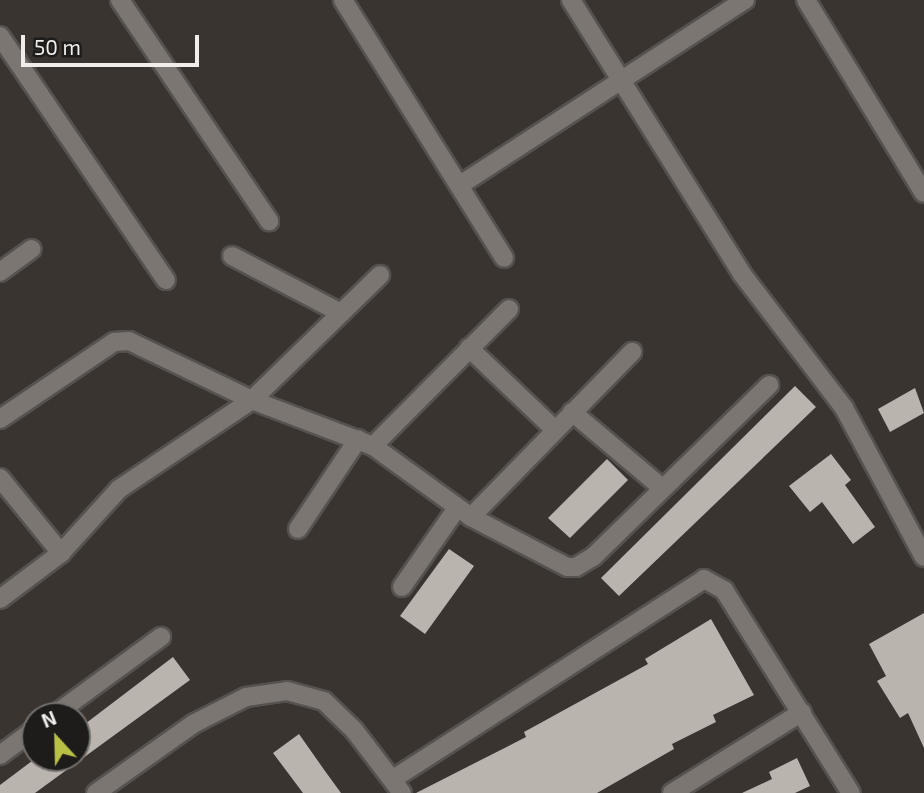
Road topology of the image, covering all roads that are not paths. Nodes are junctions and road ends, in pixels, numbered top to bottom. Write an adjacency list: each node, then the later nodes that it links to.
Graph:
1 (120, 0): 10 (street)
2 (343, 0): 8 (street)
3 (571, 0): 7 (street)
4 (745, 0): 7 (street)
5 (806, 0): 9 (street)
6 (0, 36): 16 (street)
7 (620, 78): 8 (street); 32 (street)
8 (460, 185): 13 (street)
9 (924, 193)
10 (269, 221)
11 (32, 249): 14 (street)
12 (232, 256): 18 (street)
13 (504, 258)
14 (0, 272)
15 (380, 275): 18 (street)
16 (166, 280)
17 (509, 309): 19 (street)
18 (341, 313): 22 (street)
19 (469, 348): 25 (street); 26 (street)
20 (632, 352): 23 (street)
21 (769, 385): 28 (street)
22 (251, 400): 24 (street); 26 (street); 31 (street)
23 (572, 412): 25 (street); 28 (street)
24 (0, 419)
25 (555, 430): 29 (street)
26 (365, 442): 29 (street); 30 (street)
27 (0, 478): 31 (street)
28 (661, 487): 29 (street)
29 (464, 512): 33 (street)
30 (299, 529)
31 (61, 553): 34 (street)
32 (924, 557)
33 (402, 587)
34 (0, 599)
35 (161, 637): 36 (street)
36 (72, 702)
37 (802, 712): 40 (street); 42 (street); 43 (street)
38 (21, 739): 39 (street)
39 (0, 755)
40 (398, 786): 41 (street)
41 (96, 793)
42 (672, 793)
43 (852, 793)

